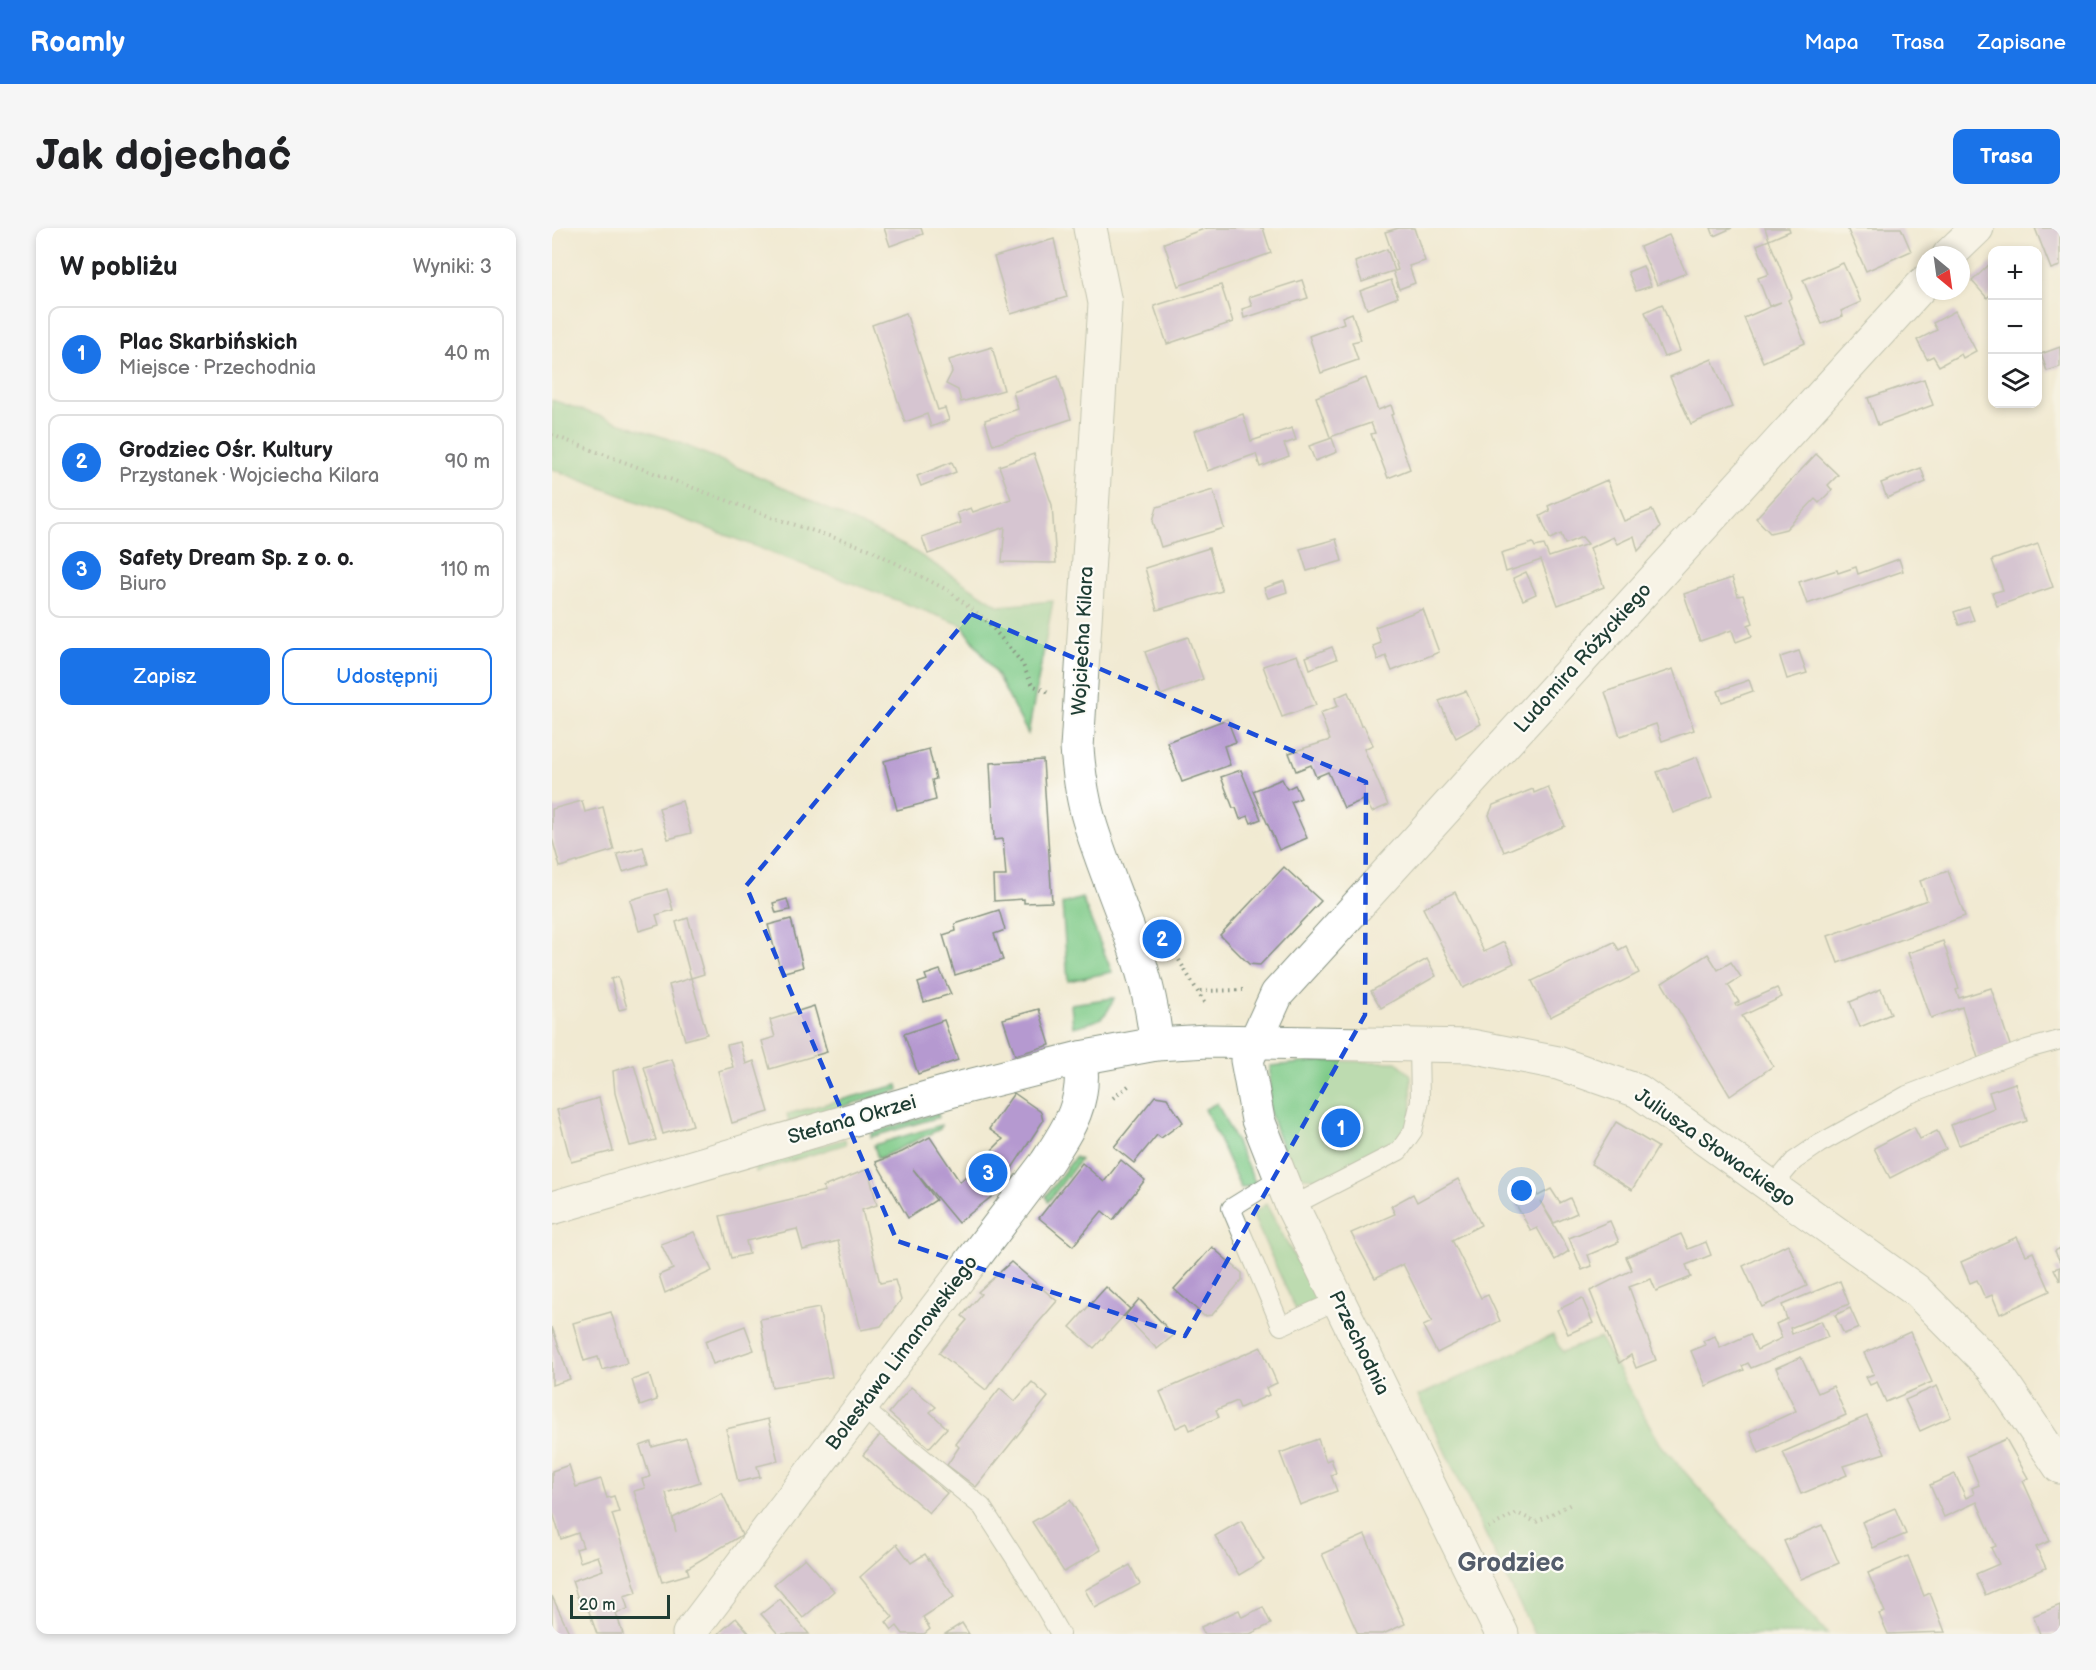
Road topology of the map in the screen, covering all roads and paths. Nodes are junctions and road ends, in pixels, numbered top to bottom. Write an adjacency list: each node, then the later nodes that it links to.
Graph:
1 (1090, 228): 6 (street, Wojciecha Kilara)
2 (1977, 228): 3 (street)
3 (1958, 246)
4 (1916, 292): 10 (street, Ludomira Różyckiego)
5 (552, 435): 6 (path)
6 (1078, 699): 11 (street, Wojciecha Kilara)
7 (1179, 960): 8 (path)
8 (1205, 1004)
9 (2060, 1040): 16 (lane)
10 (1253, 1042): 11 (street, Juliusza Słowackiego); 12 (street, Juliusza Słowackiego); 17 (street, Przechodnia)
11 (1156, 1044): 13 (street, Stefana Okrzei)
12 (1419, 1046): 16 (street, Juliusza Słowackiego); 17 (lane)
13 (1080, 1058): 18 (street, Stefana Okrzei); 20 (street, Bolesława Limanowskiego)
14 (1134, 1081): 15 (path)
15 (1106, 1107)
16 (1772, 1187): 21 (street, Juliusza Słowackiego)
17 (1287, 1192): 19 (street, Przechodnia); 19 (lane)
18 (552, 1208)
19 (1338, 1299): 23 (street, Przechodnia)
20 (861, 1407): 24 (street, Bolesława Limanowskiego); 25 (lane)
21 (2060, 1467)
22 (1573, 1503): 23 (path)
23 (1458, 1544): 26 (street, Przechodnia)
24 (689, 1634)
25 (1060, 1634)
26 (1502, 1634)

